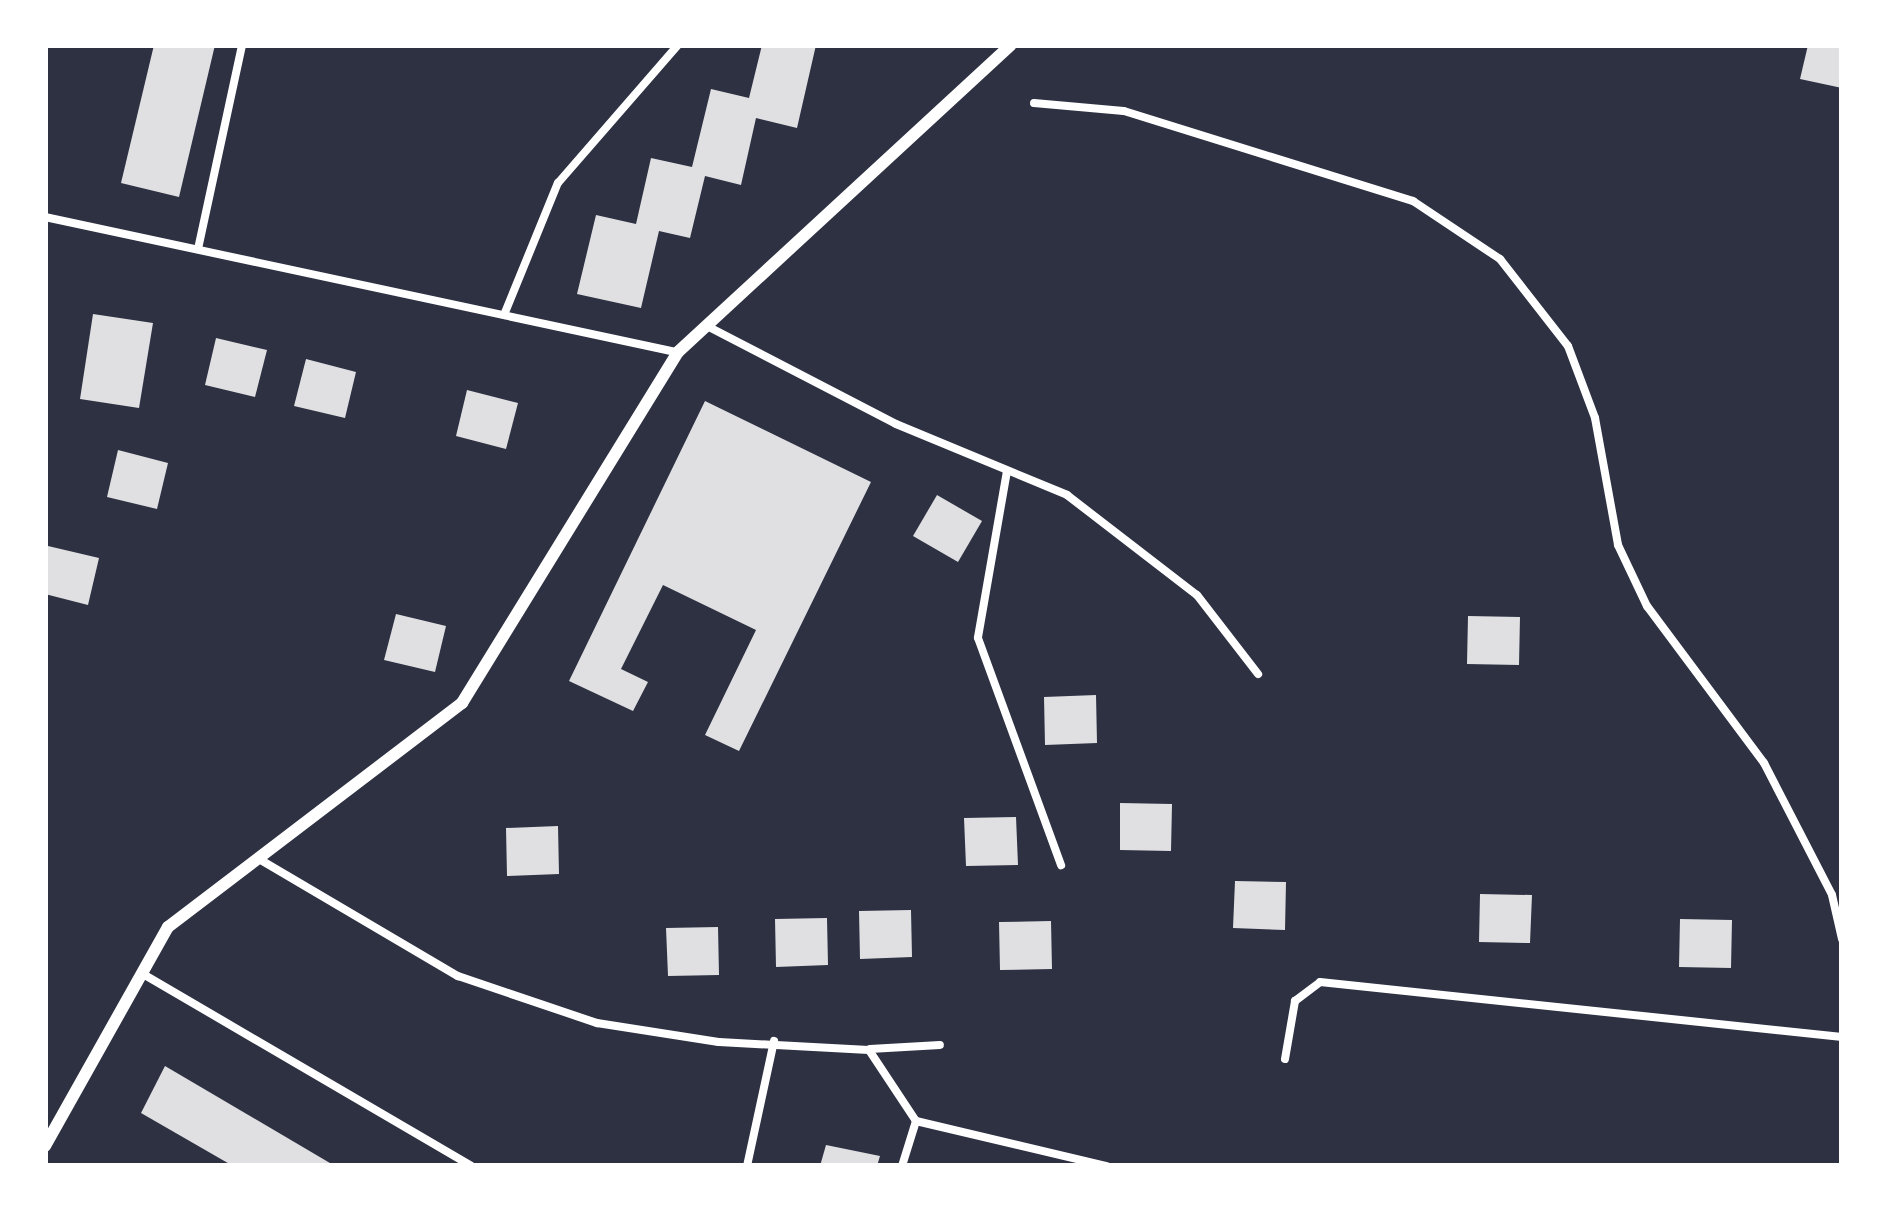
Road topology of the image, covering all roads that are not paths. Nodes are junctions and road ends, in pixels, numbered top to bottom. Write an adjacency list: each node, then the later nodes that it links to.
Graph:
1 (242, 45): 6 (lane)
2 (678, 45): 7 (lane)
3 (1011, 45): 8 (street)
4 (1034, 104): 14 (lane)
5 (45, 217): 6 (lane)
6 (198, 249): 7 (lane)
7 (504, 315): 9 (lane)
8 (706, 326): 9 (street); 10 (lane)
9 (678, 352): 12 (street)
10 (1007, 470): 11 (lane); 13 (lane)
11 (1258, 674)
12 (258, 859): 15 (street); 17 (lane)
13 (1061, 866)
14 (1842, 939)
15 (141, 974): 22 (street); 23 (lane)
16 (1842, 1037): 20 (lane)
17 (775, 1041): 19 (lane); 24 (lane)
18 (940, 1045): 19 (lane)
19 (869, 1050): 21 (lane)
20 (1285, 1058)
21 (916, 1121): 25 (lane); 26 (lane)
22 (45, 1146)
23 (471, 1166)
24 (746, 1166)
25 (902, 1166)
26 (1107, 1166)

